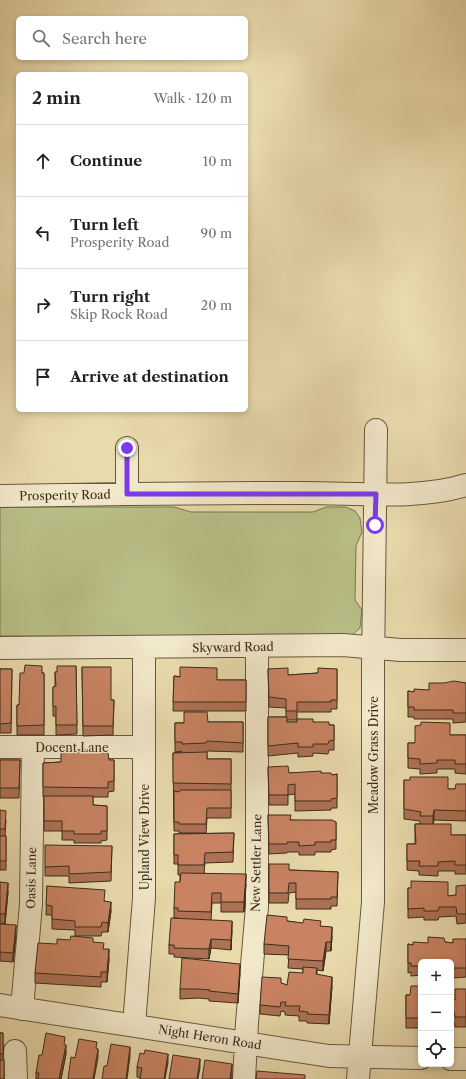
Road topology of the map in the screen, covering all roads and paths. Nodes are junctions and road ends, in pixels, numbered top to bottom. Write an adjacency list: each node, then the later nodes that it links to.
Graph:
1 (376, 430): 5 (street, Meadow Grass Drive)
2 (127, 448): 4 (street)
3 (466, 486): 5 (street, Prosperity Road)
4 (127, 494): 5 (street, Prosperity Road); 6 (street, Prosperity Road)
5 (376, 494): 10 (street, Meadow Grass Drive)
6 (0, 496)
7 (257, 646): 9 (street, Skyward Road); 10 (street, Skyward Road); 18 (street, New Settler Lane)
8 (0, 648): 9 (street, Skyward Road)
9 (144, 648): 14 (street, Upland View Drive)
10 (373, 648): 11 (street, Skyward Road); 20 (street, Meadow Grass Drive)
11 (466, 650)
12 (0, 747): 13 (street, Docent Lane)
13 (33, 747): 14 (street, Docent Lane); 16 (street, Oasis Lane)
14 (144, 747): 17 (street, Upland View Drive)
15 (0, 1005): 16 (street, Night Heron Road)
16 (22, 1008): 17 (street, Night Heron Road)
17 (134, 1025): 18 (street, Night Heron Road)
18 (246, 1042): 20 (street, Night Heron Road); 25 (street, New Settler Lane)
19 (15, 1051): 24 (street)
20 (360, 1057): 21 (street, Night Heron Road); 26 (street, Meadow Grass Drive)
21 (418, 1058)
22 (454, 1059): 23 (street)
23 (466, 1059)
24 (16, 1079)
25 (244, 1079)
26 (358, 1079)

